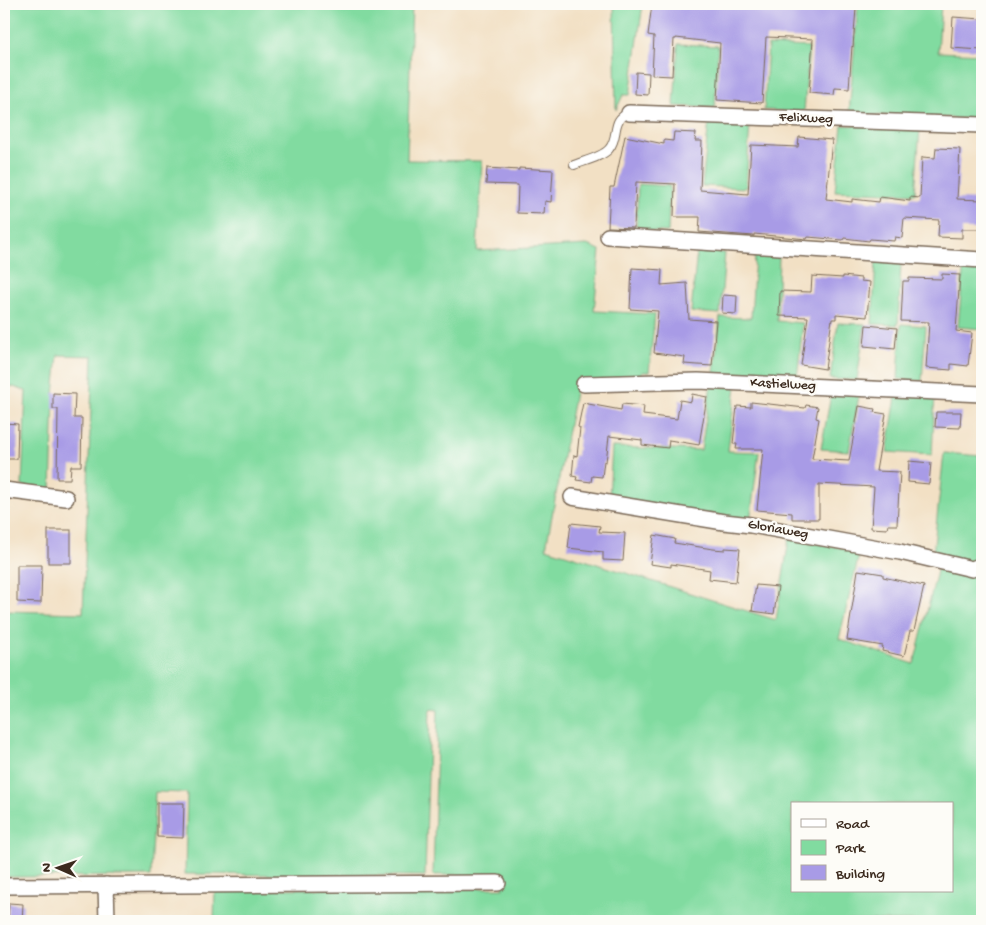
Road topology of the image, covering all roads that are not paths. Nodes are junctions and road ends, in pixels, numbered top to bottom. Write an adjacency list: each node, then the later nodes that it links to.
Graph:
1 (629, 113): 2 (street, Felixweg); 3 (lane)
2 (982, 125)
3 (574, 165)
4 (608, 236): 5 (street)
5 (982, 260)
6 (584, 384): 7 (street, Kastielweg)
7 (982, 394)
8 (4, 490): 10 (street)
9 (572, 497): 11 (street, Gloriaweg)
10 (66, 498)
11 (982, 565)
12 (498, 883): 13 (street)
13 (106, 885): 14 (street); 15 (street)
14 (4, 886)
15 (106, 921)

